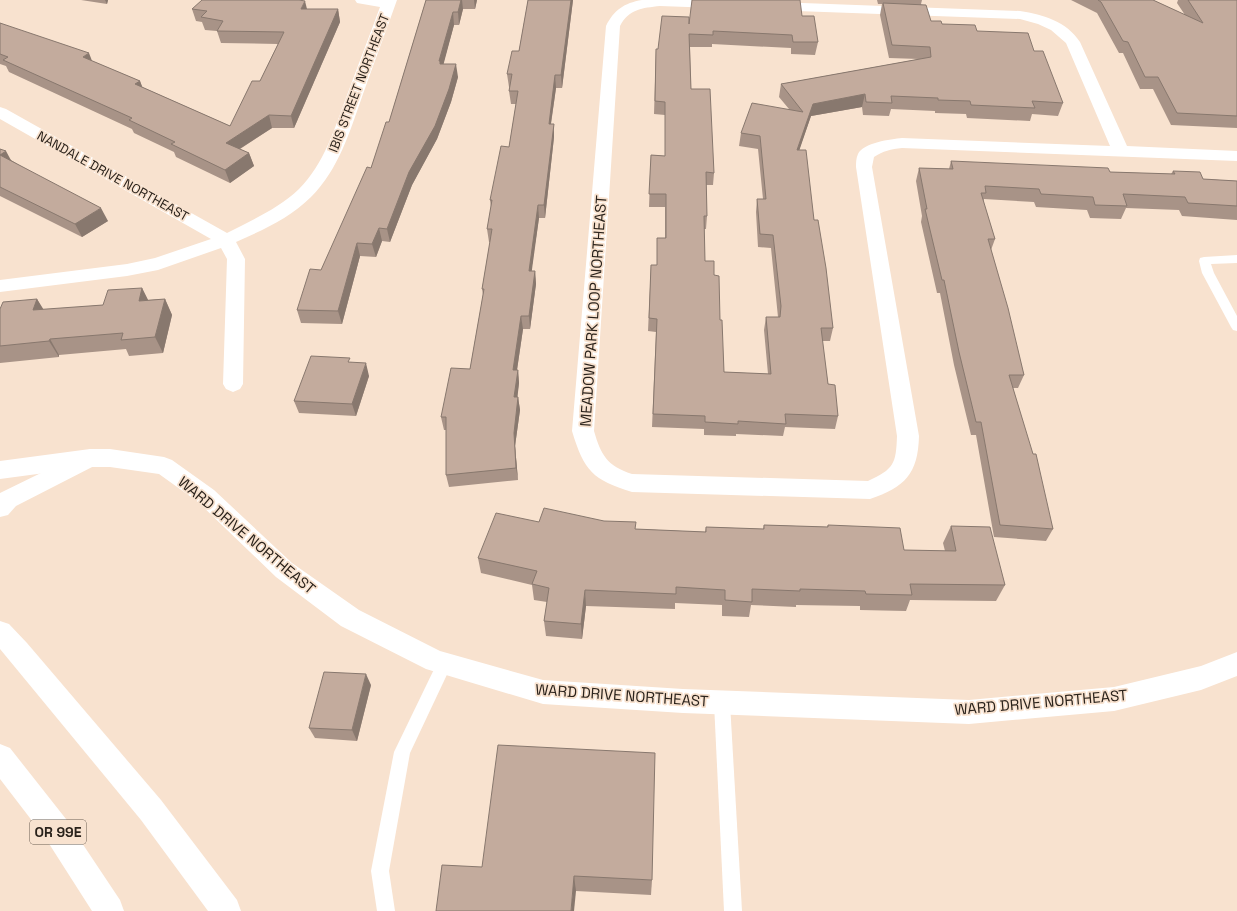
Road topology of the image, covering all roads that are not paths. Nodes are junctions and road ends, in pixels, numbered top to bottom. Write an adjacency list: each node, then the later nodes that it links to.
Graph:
1 (362, 0): 2 (street)
2 (390, 2): 6 (street, IBIS STREET NORTHEAST)
3 (0, 112): 6 (street, NANDALE DRIVE NORTHEAST)
4 (1121, 151): 4 (street, MEADOW PARK LOOP NORTHEAST); 5 (street, MEADOW PARK LOOP NORTHEAST)
5 (1237, 156)
6 (226, 240): 8 (street, IBIS STREET NORTHEAST); 10 (street)
7 (1237, 260): 9 (lane)
8 (0, 286)
9 (1237, 327)
10 (233, 384)
11 (90, 458): 12 (street, WARD DRIVE NORTHEAST); 13 (street); 15 (street, WARD DRIVE NORTHEAST)
12 (0, 470)
13 (0, 508)
14 (0, 632): 20 (street)
15 (444, 664): 17 (street, WARD DRIVE NORTHEAST); 21 (lane)
16 (1237, 664): 17 (street, WARD DRIVE NORTHEAST)
17 (722, 703): 22 (lane)
18 (0, 757): 19 (street, OR 99E)
19 (109, 911)
20 (226, 911)
21 (386, 911)
22 (733, 911)

